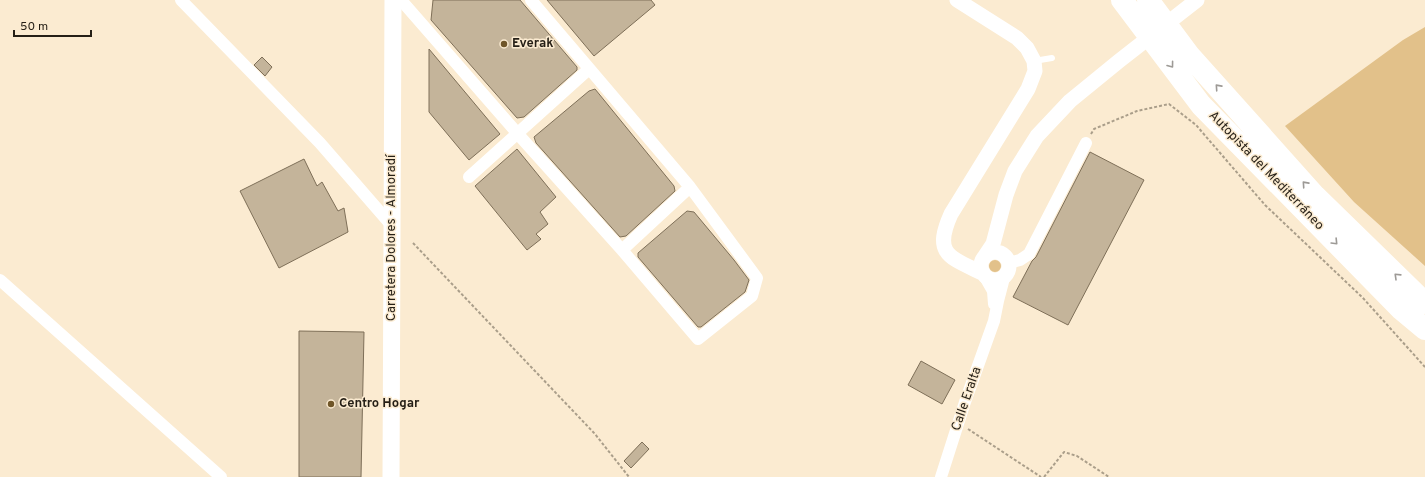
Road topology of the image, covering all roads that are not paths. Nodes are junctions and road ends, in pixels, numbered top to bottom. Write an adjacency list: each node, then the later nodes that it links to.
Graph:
1 (181, 0): 17 (street)
2 (393, 0): 17 (main road, Carretera Dolores - Almoradí)
3 (401, 0): 12 (street)
4 (530, 0): 11 (street)
5 (957, 0): 10 (street)
6 (1122, 0): 25 (highway, Autopista del Mediterráneo, one-way to 25)
7 (1148, 0): 23 (highway, Autopista del Mediterráneo, one-way to 7)
8 (1194, 2): 16 (street)
9 (1052, 58): 10 (lane)
10 (1034, 61): 20 (street)
11 (589, 69): 12 (street); 15 (street)
12 (517, 133): 14 (street); 18 (street)
13 (1086, 143): 19 (street)
14 (469, 177)
15 (690, 187): 18 (street); 18 (street)
16 (1000, 218): 19 (street); 20 (street)
17 (393, 227): 27 (main road, Carretera Dolores - Almoradí)
18 (622, 250)
19 (1007, 259): 20 (street); 21 (street)
20 (984, 266): 21 (street); 24 (street)
21 (1004, 278): 24 (street)
22 (0, 280): 26 (street)
23 (1425, 303)
24 (994, 321): 28 (street, Calle Eralta)
25 (1425, 329)
26 (221, 477)
27 (391, 477)
28 (941, 477)

